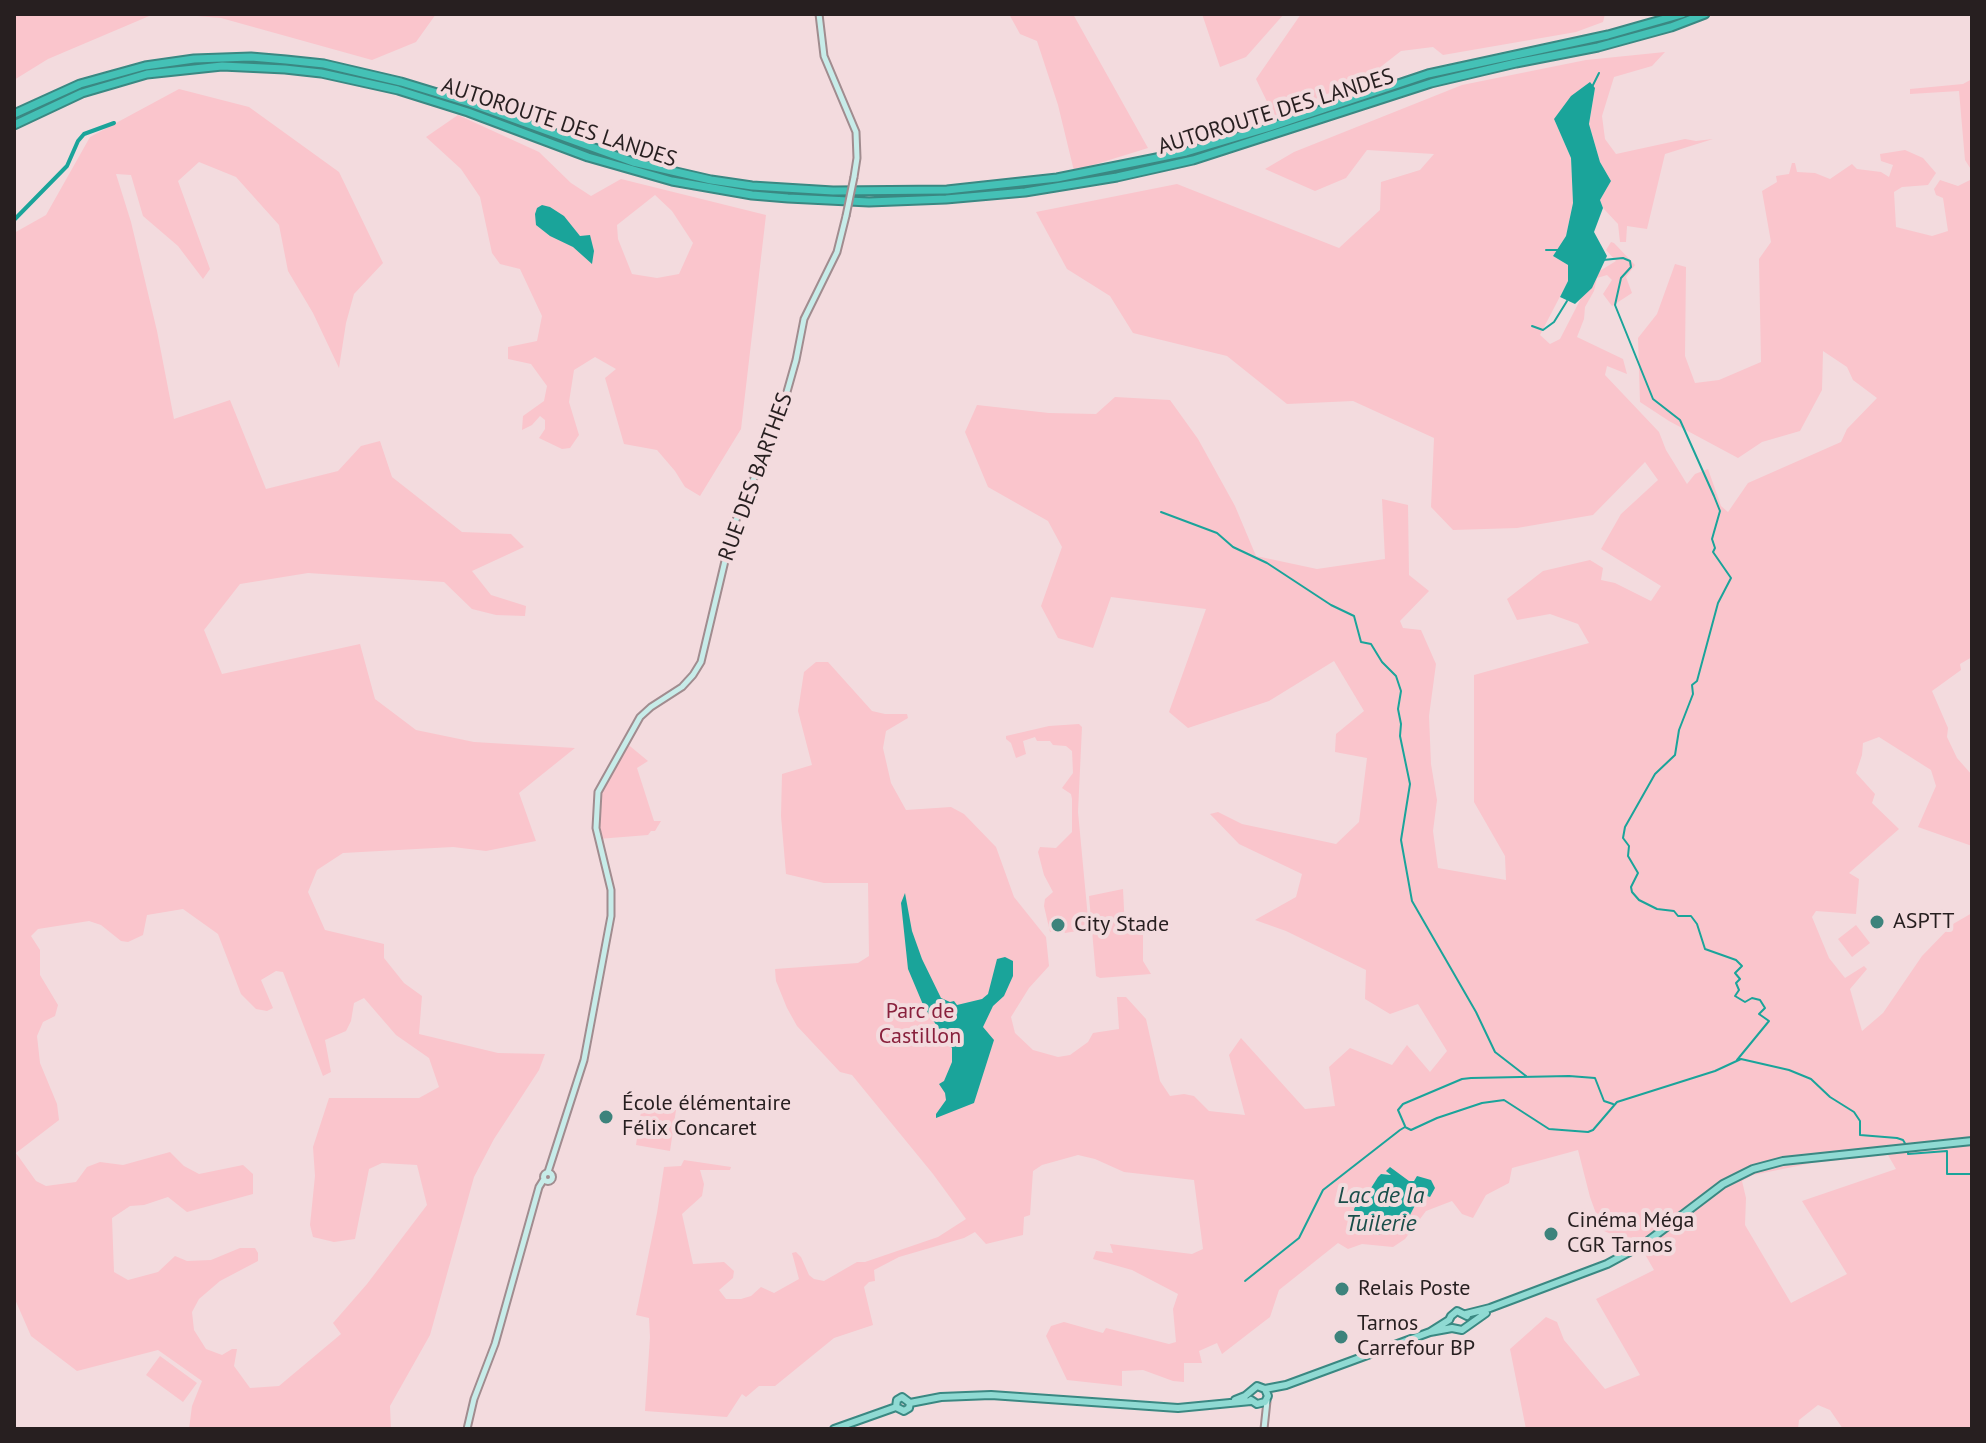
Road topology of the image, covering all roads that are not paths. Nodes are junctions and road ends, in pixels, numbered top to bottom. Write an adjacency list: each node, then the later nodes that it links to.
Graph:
1 (819, 14): 16 (street, RUE DES BARTHES, bridge)
2 (1682, 14): 4 (highway, AUTOROUTE DES LANDES)
3 (1705, 14): 5 (highway, AUTOROUTE DES LANDES)
4 (14, 114)
5 (14, 125)
6 (1972, 1141): 7 (main road)
7 (1504, 1303): 8 (main road); 9 (main road)
8 (1466, 1314): 9 (main road); 10 (main road)
9 (1468, 1323): 10 (main road)
10 (1450, 1324): 11 (main road)
11 (1286, 1385): 12 (main road); 14 (main road)
12 (1265, 1389): 13 (main road); 14 (main road)
13 (1253, 1399): 14 (main road); 15 (street); 17 (main road)
14 (1267, 1399): 15 (street)
15 (1266, 1417): 18 (street)
16 (467, 1429)
17 (834, 1429)
18 (1264, 1429)

